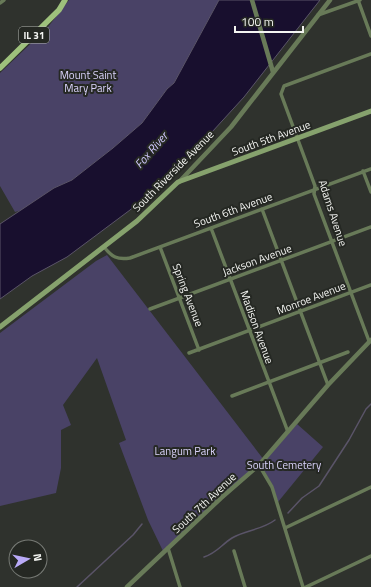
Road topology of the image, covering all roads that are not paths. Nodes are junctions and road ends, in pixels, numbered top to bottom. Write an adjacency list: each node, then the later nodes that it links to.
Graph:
1 (4, 0): 6 (street)
2 (65, 0): 10 (main road, IL 31)
3 (252, 0): 11 (street)
4 (330, 0): 7 (street, South Riverside Avenue)
5 (359, 0): 7 (street); 8 (street)
6 (0, 3)
7 (316, 16): 11 (street, South Riverside Avenue)
8 (371, 36)
9 (371, 54): 13 (street, Adams Avenue)
10 (0, 68)
11 (273, 72): 16 (street, South Riverside Avenue)
12 (371, 111): 13 (main road, South 5th Avenue)
13 (298, 138): 16 (main road, South 5th Avenue); 17 (street, Adams Avenue)
14 (371, 169): 15 (street, South 6th Avenue)
15 (364, 171): 17 (street, South 6th Avenue); 18 (street)
16 (178, 182): 23 (main road, South Riverside Avenue)
17 (315, 190): 19 (street, South 6th Avenue); 22 (street, Adams Avenue)
18 (371, 192)
19 (262, 209): 21 (street, South 6th Avenue); 25 (street)
20 (371, 227): 22 (street, Jackson Avenue)
21 (211, 228): 24 (street, South 6th Avenue); 26 (street, Madison Avenue)
22 (332, 242): 25 (street, Jackson Avenue); 28 (street, Adams Avenue)
23 (104, 247): 24 (street, South 6th Avenue); 32 (main road, South Riverside Avenue)
24 (160, 247): 29 (street, Spring Avenue)
25 (281, 261): 26 (street, Jackson Avenue); 31 (street)
26 (230, 280): 29 (street, Jackson Avenue); 33 (street, Madison Avenue)
27 (371, 284): 28 (street, Monroe Avenue)
28 (350, 292): 31 (street, Monroe Avenue); 34 (street, Adams Avenue)
29 (180, 298): 30 (street, Jackson Avenue); 35 (street, Spring Avenue)
30 (150, 310)
31 (300, 312): 33 (street, Monroe Avenue); 38 (street)
32 (0, 327)
33 (249, 331): 35 (street, Monroe Avenue); 39 (street, Madison Avenue)
34 (370, 340): 40 (street, South 7th Avenue)
35 (199, 350): 37 (street, Monroe Avenue)
36 (348, 352): 38 (street)
37 (189, 353)
38 (318, 362): 39 (street); 40 (street)
39 (268, 381): 41 (street); 42 (street, Madison Avenue)
40 (328, 385): 42 (street, South 7th Avenue)
41 (232, 396)
42 (288, 432): 43 (street, South 7th Avenue)
43 (259, 465): 45 (street); 46 (street, South 7th Avenue)
44 (371, 487): 45 (street)
45 (285, 528): 52 (street)
46 (168, 548): 49 (street, South 7th Avenue); 50 (street)
47 (234, 551): 51 (street)
48 (371, 556): 53 (street)
49 (127, 587)
50 (180, 587)
51 (245, 587)
52 (303, 587)
53 (306, 587)

